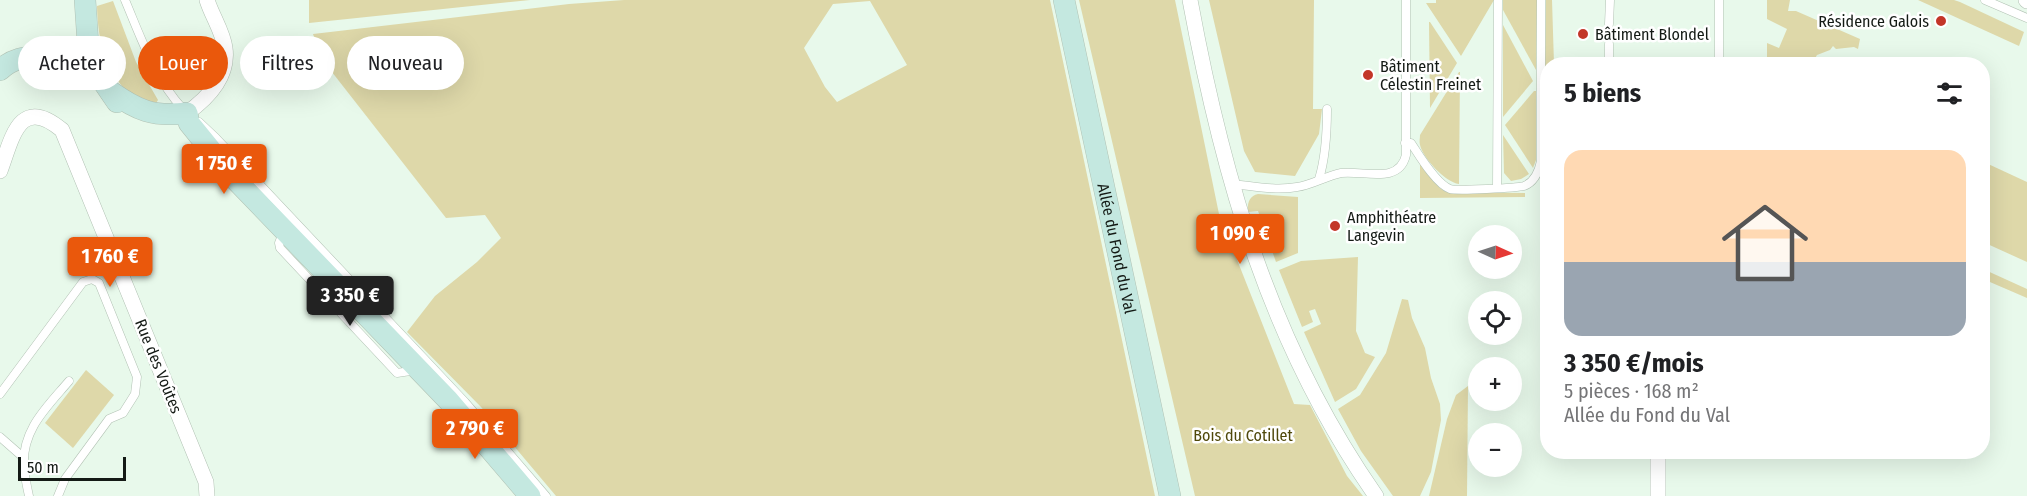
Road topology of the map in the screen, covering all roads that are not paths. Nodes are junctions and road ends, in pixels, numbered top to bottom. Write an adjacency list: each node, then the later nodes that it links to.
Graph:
1 (85, 0): 14 (street)
2 (125, 0): 23 (lane)
3 (207, 0): 23 (street)
4 (1064, 0): 40 (street, Allée du Fond du Val)
5 (1190, 0): 28 (street)
6 (1406, 0): 24 (lane)
7 (1498, 0): 29 (lane)
8 (1541, 0): 16 (lane)
9 (1610, 0): 13 (lane)
10 (1719, 0): 18 (lane)
11 (1985, 0): 12 (lane)
12 (2027, 18)
13 (1609, 24)
14 (87, 36)
15 (1609, 44): 17 (lane)
16 (1541, 57)
17 (1609, 57)
18 (1719, 57)
19 (18, 59): 20 (street)
20 (0, 70)
21 (110, 90): 23 (street)
22 (1327, 109): 27 (lane)
23 (180, 121): 38 (street); 39 (lane)
24 (1405, 143): 27 (lane); 29 (lane)
25 (1540, 165): 29 (lane)
26 (0, 171): 37 (street, Rue des Voûtes)
27 (1319, 179): 28 (lane)
28 (1232, 184): 41 (street)
29 (1497, 188)
30 (69, 381): 33 (lane)
31 (0, 394): 36 (lane)
32 (0, 437): 33 (lane)
33 (24, 458): 35 (lane)
34 (1658, 459): 42 (street)
35 (29, 496)
36 (58, 496)
37 (207, 496)
38 (530, 496)
39 (546, 496)
40 (1170, 496)
41 (1377, 496)
42 (1658, 496)

